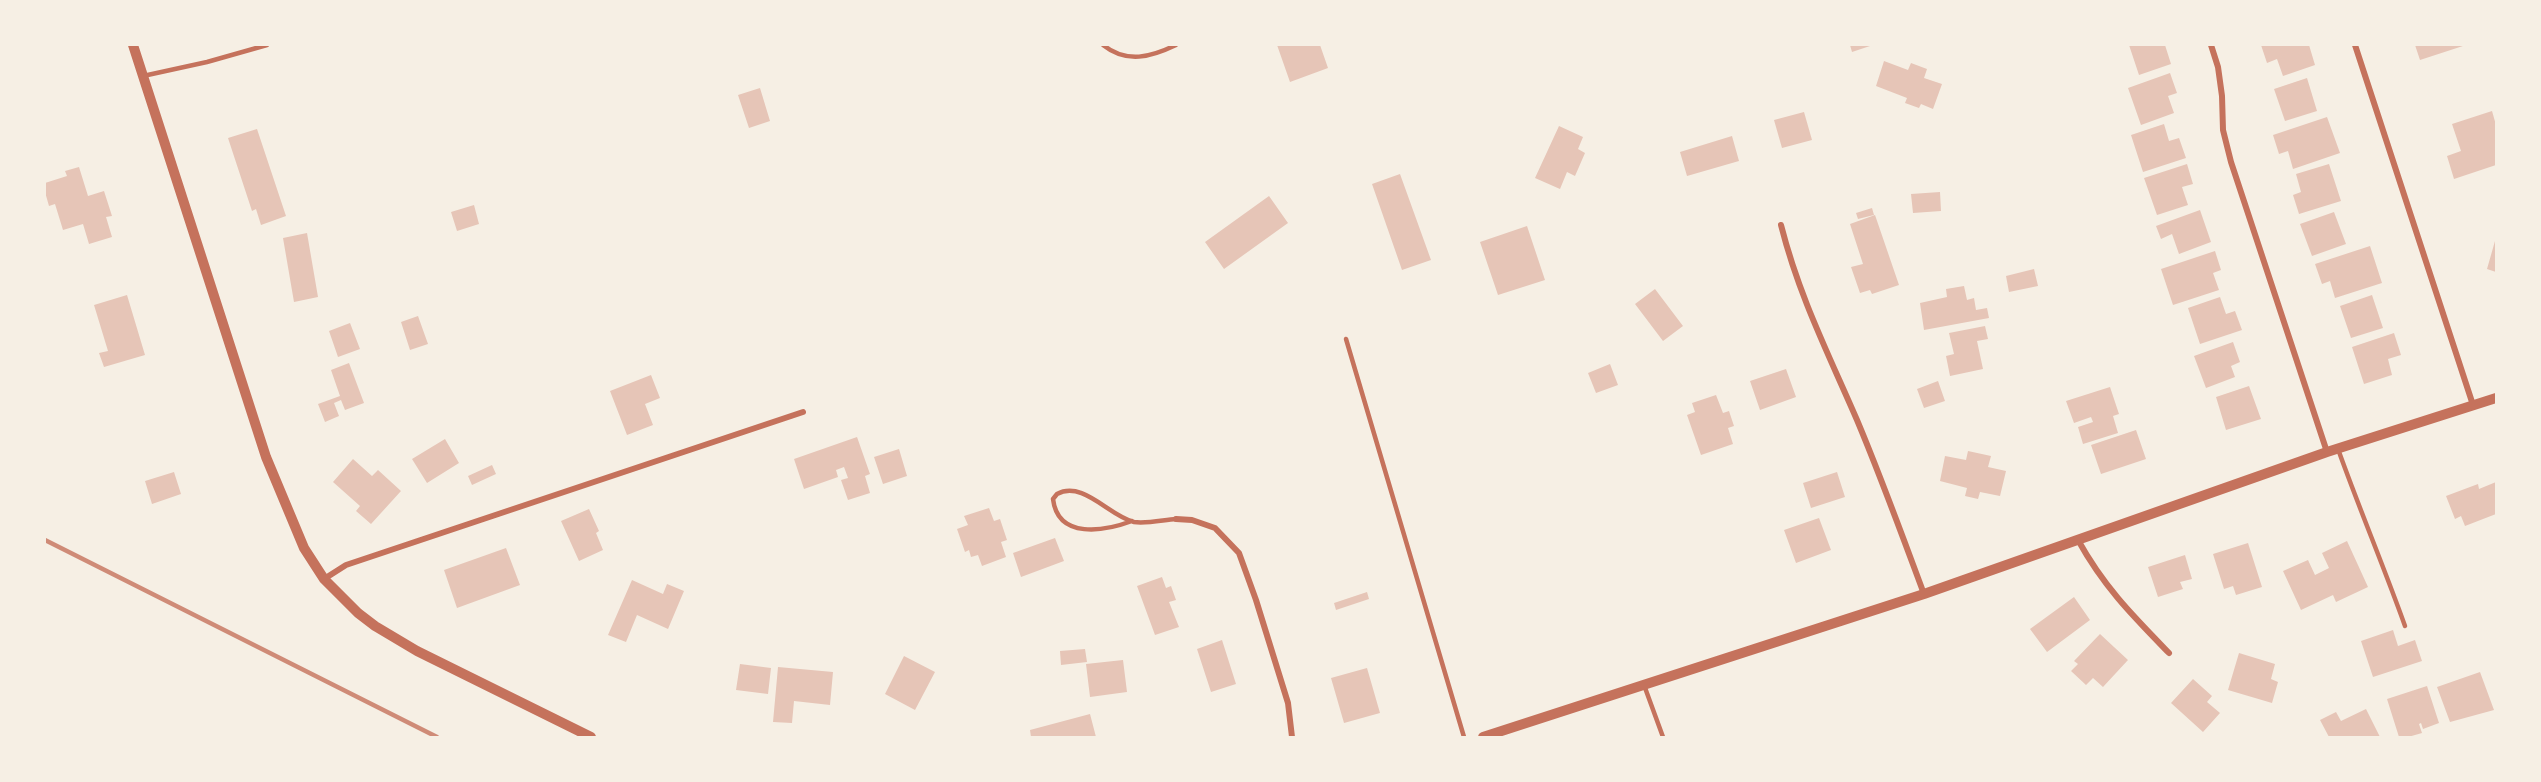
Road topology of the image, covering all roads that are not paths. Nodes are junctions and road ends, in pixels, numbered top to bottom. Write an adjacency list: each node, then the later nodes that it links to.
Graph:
1 (133, 45): 7 (street)
2 (267, 45): 7 (lane)
3 (1103, 45): 4 (lane)
4 (1176, 45)
5 (2211, 45): 13 (street)
6 (2355, 45): 11 (street)
7 (143, 76): 17 (street)
8 (1780, 225): 18 (street)
9 (1346, 339): 24 (lane)
10 (2496, 398): 11 (street)
11 (2473, 405): 13 (street)
12 (803, 412): 17 (street)
13 (2332, 451): 16 (street); 19 (lane)
14 (1176, 519): 15 (lane); 23 (street)
15 (1132, 521): 15 (lane)
16 (2078, 540): 18 (street); 20 (street)
17 (324, 579): 22 (street)
18 (1924, 594): 21 (street)
19 (2405, 626)
20 (2169, 653)
21 (1644, 685): 25 (street); 26 (lane)
22 (591, 737)
23 (1292, 737)
24 (1464, 737)
25 (1483, 737)
26 (1663, 737)

